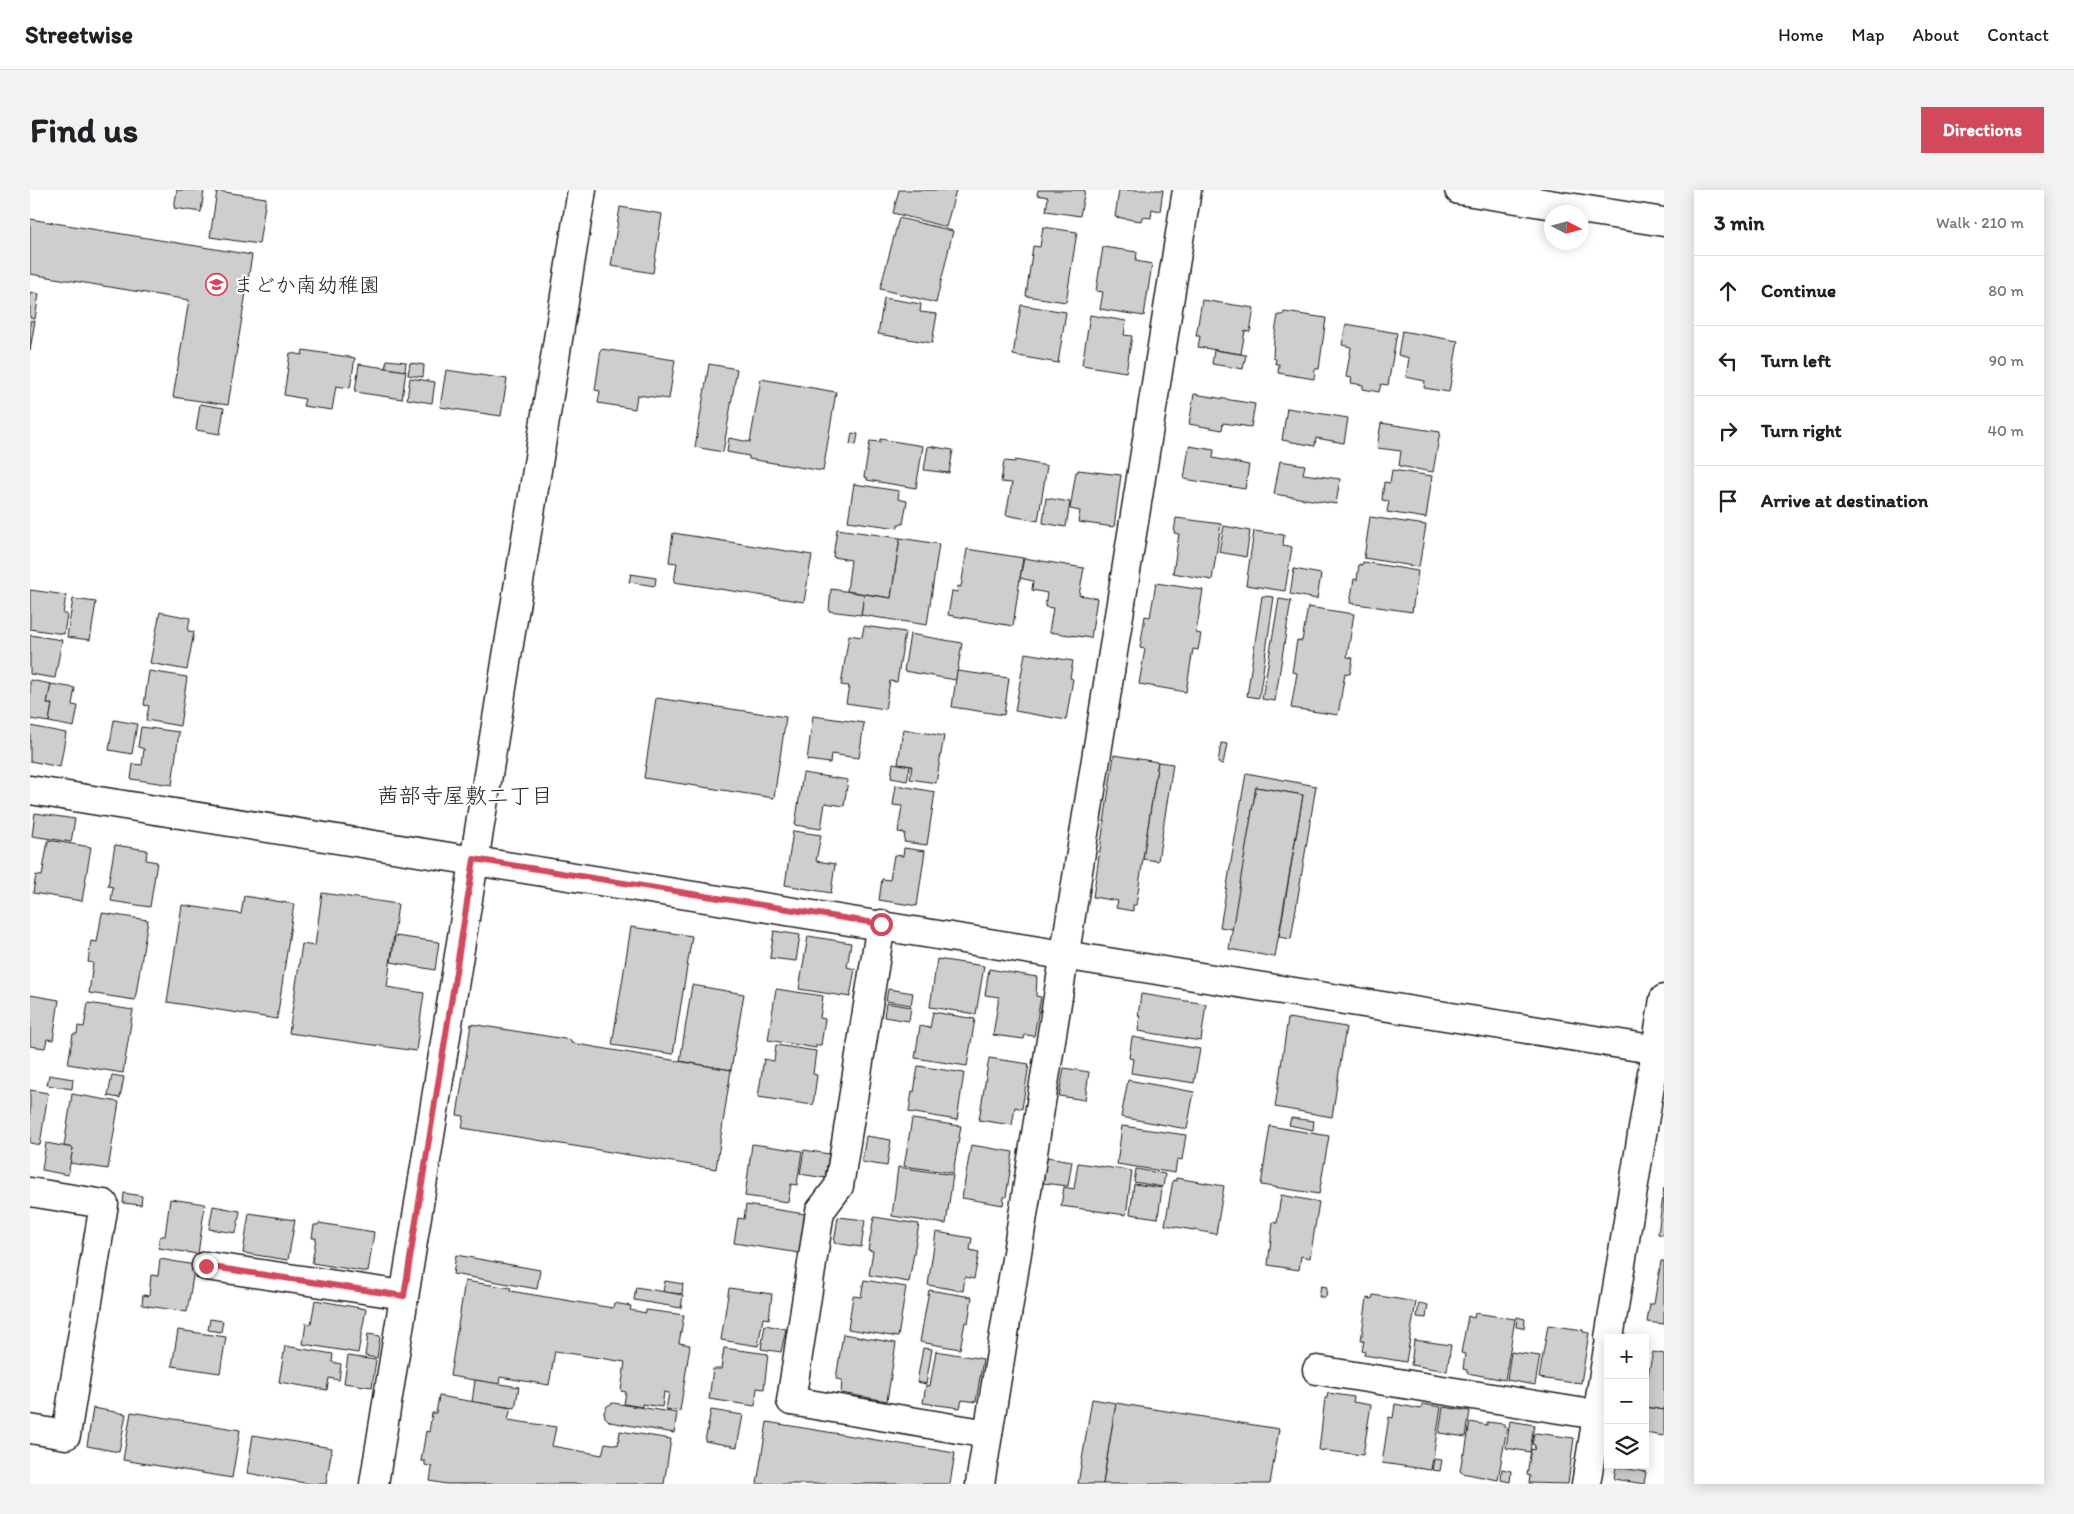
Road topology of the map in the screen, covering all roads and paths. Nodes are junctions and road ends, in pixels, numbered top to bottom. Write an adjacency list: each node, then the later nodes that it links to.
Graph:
1 (582, 190): 6 (street)
2 (1187, 190): 8 (street)
3 (1459, 190): 4 (street)
4 (1664, 222)
5 (30, 790): 6 (street)
6 (474, 859): 7 (street); 13 (street)
7 (881, 924): 8 (street); 19 (street)
8 (1064, 954): 10 (street); 19 (street)
9 (1664, 998): 10 (street)
10 (1660, 1050): 14 (street)
11 (30, 1192): 18 (street)
12 (206, 1266): 13 (street)
13 (404, 1296): 20 (street)
14 (1611, 1334)
15 (1317, 1370): 17 (street)
16 (1604, 1373): 17 (street)
17 (1597, 1415): 22 (street)
18 (30, 1429)
19 (988, 1434): 21 (street)
20 (374, 1484)
21 (980, 1484)
22 (1586, 1484)

